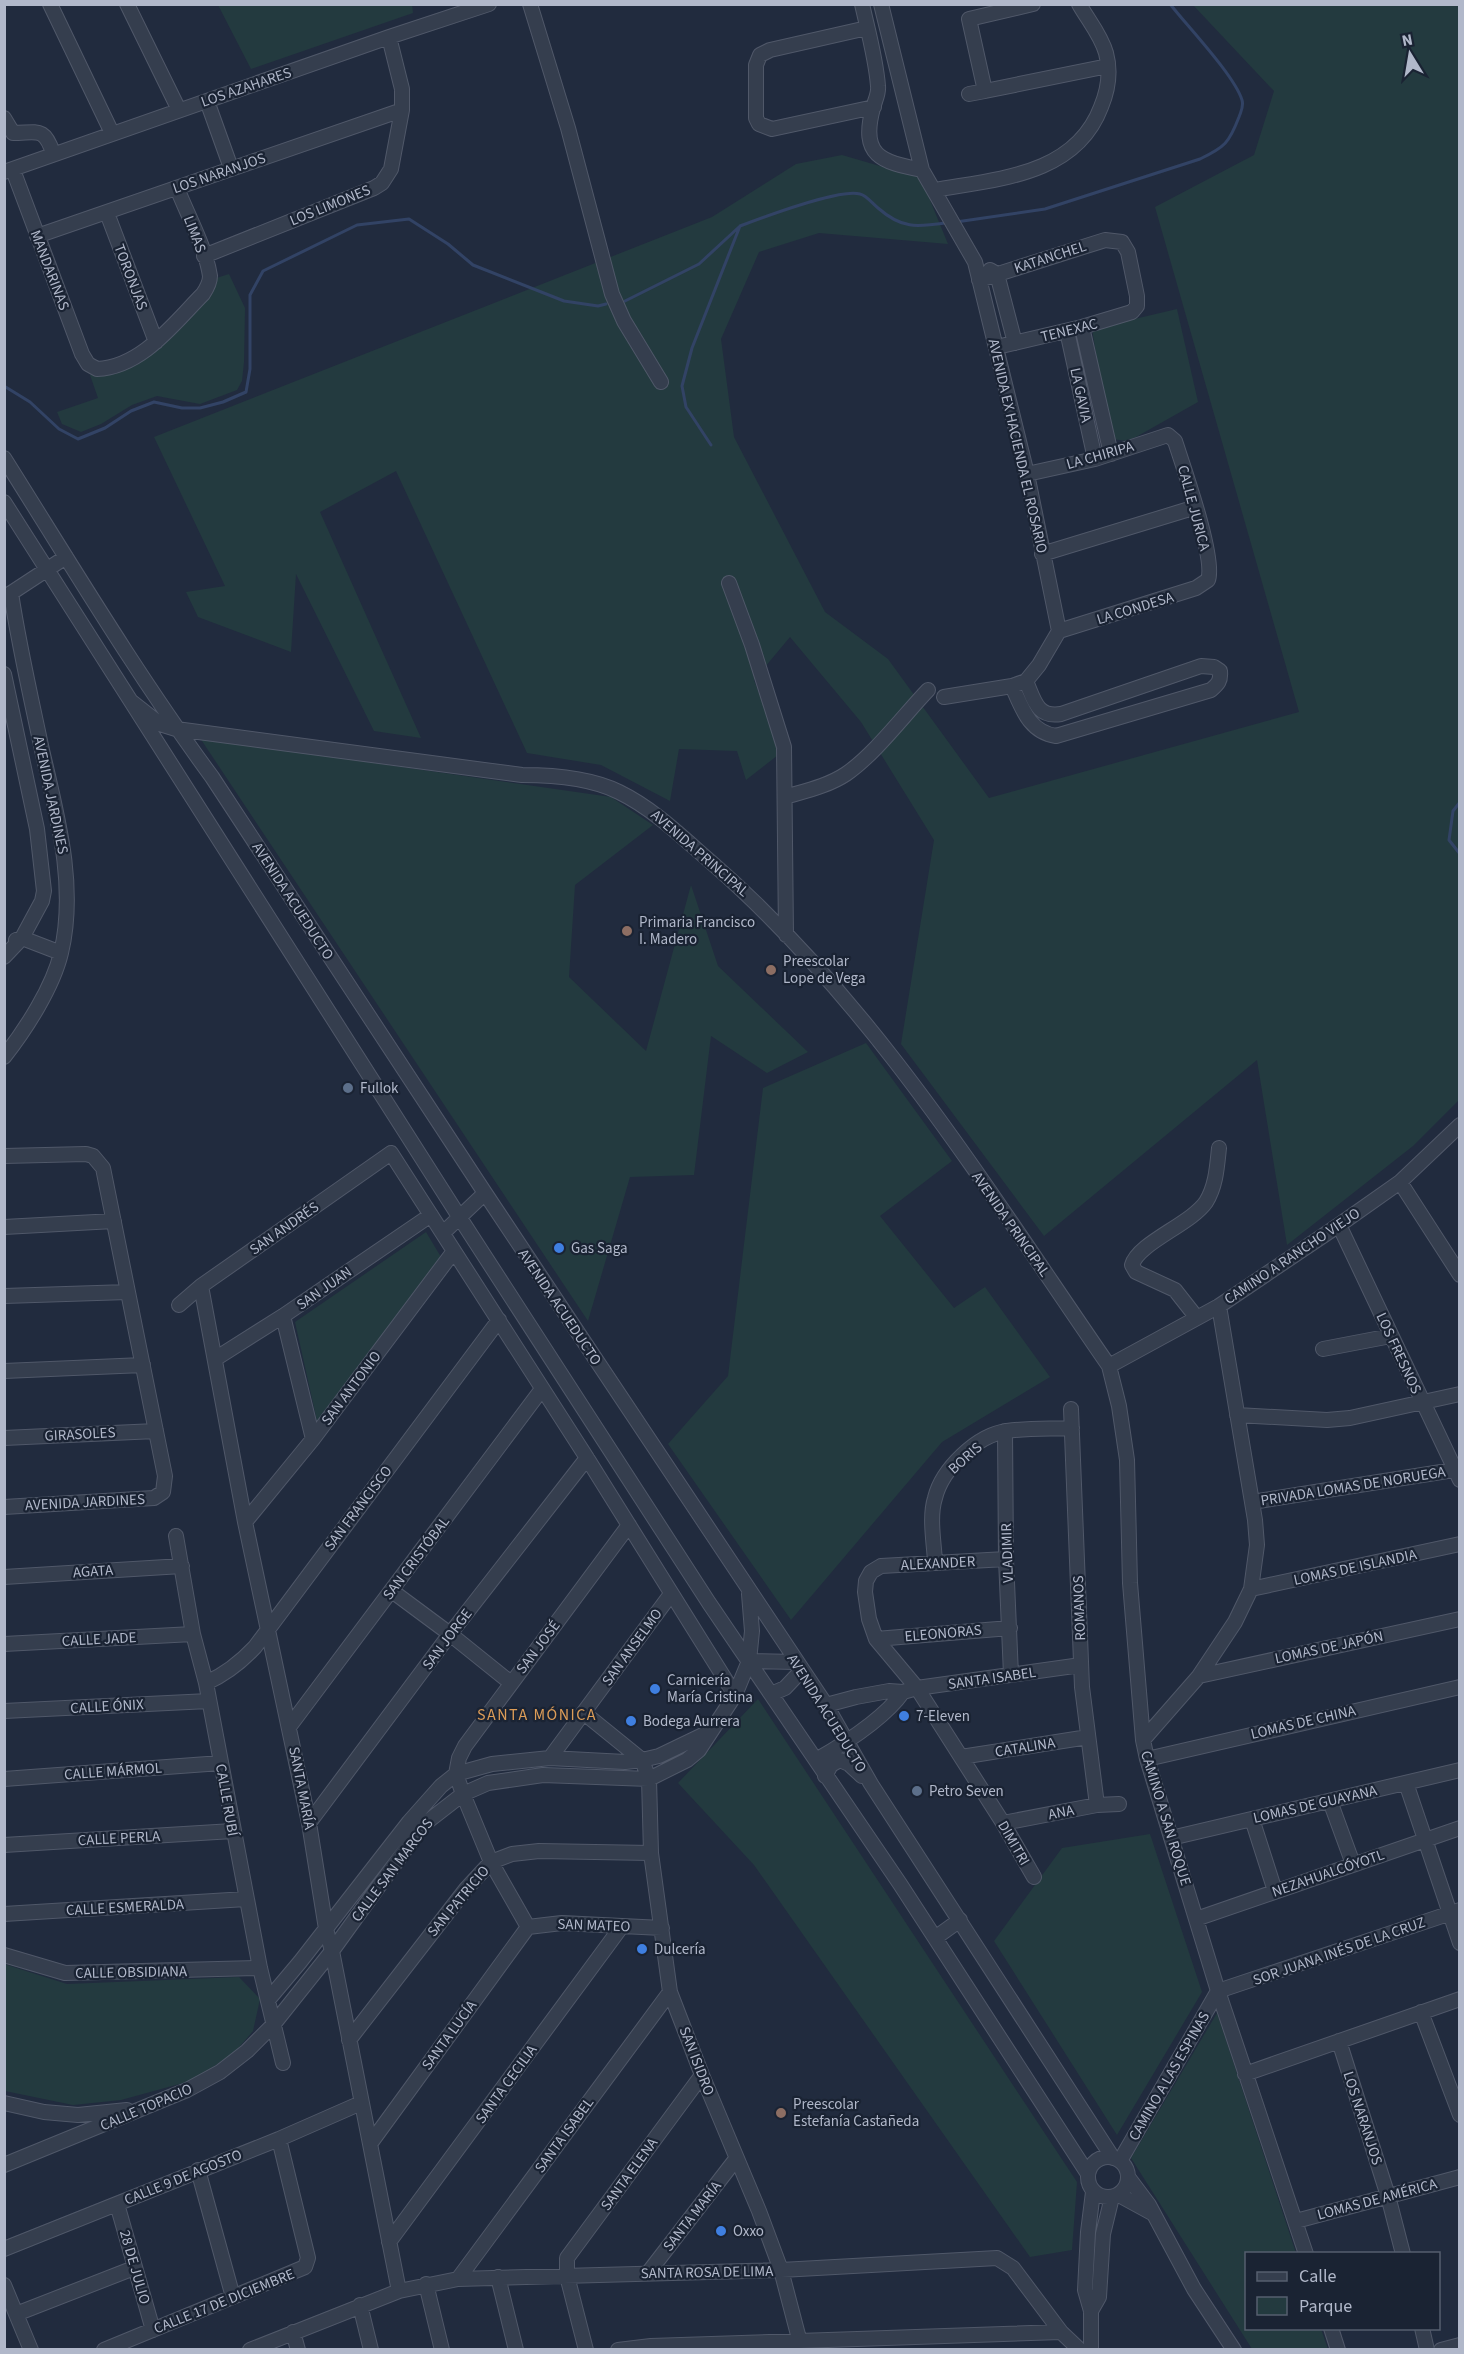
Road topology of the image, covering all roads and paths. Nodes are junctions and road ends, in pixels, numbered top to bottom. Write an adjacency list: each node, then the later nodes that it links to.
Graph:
1 (50, 4): 19 (street)
2 (127, 4): 16 (street)
3 (489, 4): 10 (street, LOS AZAHARES)
4 (530, 4): 38 (street)
5 (862, 4): 9 (street)
6 (881, 4): 22 (street, AVENIDA EX HACIENDA EL ROSARIO)
7 (1033, 4): 12 (street)
8 (1079, 4): 11 (street)
9 (867, 28): 15 (street); 15 (street)
10 (389, 37): 14 (street, LOS AZAHARES); 17 (street, LOS LIMONES)
11 (1108, 66): 12 (street); 25 (street)
12 (985, 91): 13 (street)
13 (969, 94)
14 (207, 101): 16 (street, LOS AZAHARES); 21 (street)
15 (873, 107): 22 (street)
16 (179, 110): 19 (street, LOS AZAHARES)
17 (402, 110): 21 (street, LOS NARANJOS); 28 (street, LOS LIMONES)
18 (4, 118): 20 (street)
19 (112, 133): 20 (street, LOS AZAHARES)
20 (53, 153): 23 (street, LOS AZAHARES)
21 (231, 168): 24 (street, LOS NARANJOS)
22 (922, 170): 25 (street, AVENIDA EX HACIENDA EL ROSARIO)
23 (9, 171): 27 (street, MANDARINAS)
24 (177, 188): 26 (street, LOS NARANJOS); 28 (street, LIMAS)
25 (934, 190): 29 (street, AVENIDA EX HACIENDA EL ROSARIO)
26 (107, 213): 27 (street, LOS NARANJOS); 35 (street, TORONJAS)
27 (37, 236): 35 (street, MANDARINAS)
28 (204, 256): 35 (street, LIMAS)
29 (972, 256): 30 (street); 31 (street, AVENIDA EX HACIENDA EL ROSARIO)
30 (997, 274): 31 (street, KATANCHEL); 32 (street, KATANCHEL); 36 (street, AVENIDA EX HACIENDA EL ROSARIO)
31 (979, 280): 37 (street, AVENIDA EX HACIENDA EL ROSARIO)
32 (1137, 306): 33 (street, TENEXAC)
33 (1082, 327): 34 (street, TENEXAC); 40 (street, LA GAVIA)
34 (1067, 331): 36 (street, TENEXAC); 42 (street, LA GAVIA)
35 (156, 342)
36 (1015, 343): 37 (street, TENEXAC)
37 (997, 347): 43 (street, AVENIDA EX HACIENDA EL ROSARIO)
38 (662, 382)
39 (1172, 437): 40 (street, LA CHIRIPA); 45 (street, CALLE JURICA)
40 (1111, 454): 42 (street, LA CHIRIPA)
41 (4, 458): 47 (street, AVENIDA ACUEDUCTO)
42 (1095, 459): 43 (street, LA CHIRIPA)
43 (1027, 474): 46 (street, AVENIDA EX HACIENDA EL ROSARIO)
44 (4, 502): 48 (street, AVENIDA ACUEDUCTO)
45 (1196, 507): 46 (street); 49 (street, CALLE JURICA)
46 (1042, 554): 52 (street, AVENIDA EX HACIENDA EL ROSARIO)
47 (66, 557): 48 (street); 61 (street, AVENIDA ACUEDUCTO)
48 (47, 570): 51 (street); 58 (street, AVENIDA ACUEDUCTO)
49 (1208, 580): 52 (street, LA CONDESA)
50 (729, 583): 62 (street)
51 (8, 595): 66 (street, AVENIDA JARDINES)
52 (1059, 631): 54 (street)
53 (4, 674): 64 (street, AVENIDA JARDINES)
54 (1026, 681): 55 (street); 59 (street)
55 (1012, 686): 57 (street); 60 (street)
56 (928, 690): 62 (street)
57 (944, 697)
58 (132, 702): 61 (street); 75 (street, AVENIDA ACUEDUCTO)
59 (1039, 708): 60 (street); 60 (street)
60 (1029, 721)
61 (176, 729): 63 (street, AVENIDA PRINCIPAL); 73 (street, AVENIDA ACUEDUCTO)
62 (785, 797): 63 (street)
63 (786, 934): 94 (street, AVENIDA PRINCIPAL)
64 (22, 938): 65 (street); 66 (street); 67 (street, AVENIDA JARDINES)
65 (4, 945)
66 (61, 953): 68 (street, AVENIDA JARDINES)
67 (4, 957)
68 (4, 1057)
69 (1460, 1125): 72 (street, CAMINO A RANCHO VIEJO)
70 (1219, 1148): 88 (street)
71 (4, 1156): 76 (street)
72 (1400, 1182): 77 (street, CAMINO A RANCHO VIEJO); 81 (street)
73 (485, 1193): 75 (street); 120 (street, AVENIDA ACUEDUCTO)
74 (431, 1215): 79 (street); 82 (street, SAN ANDRÉS); 87 (street, SAN JUAN)
75 (460, 1218): 79 (street); 129 (street, AVENIDA ACUEDUCTO)
76 (114, 1221): 78 (street); 83 (street)
77 (1339, 1225): 86 (street, CAMINO A RANCHO VIEJO); 90 (street, LOS FRESNOS)
78 (4, 1227)
79 (443, 1233): 80 (street)
80 (454, 1251): 89 (street); 105 (street, SAN ANTONIO)
81 (1460, 1275)
82 (201, 1287): 85 (street, SAN ANDRÉS); 92 (street, SANTA MARÍA)
83 (128, 1292): 84 (street); 93 (street)
84 (4, 1296)
85 (179, 1305)
86 (1219, 1306): 88 (street, CAMINO A RANCHO VIEJO); 100 (street)
87 (283, 1316): 92 (street, SAN JUAN); 105 (street)
88 (1197, 1318): 94 (street, CAMINO A RANCHO VIEJO)
89 (499, 1320): 96 (street); 124 (street, SAN FRANCISCO)
90 (1391, 1336): 91 (street); 98 (street, LOS FRESNOS)
91 (1323, 1349)
92 (215, 1359): 110 (street, SANTA MARÍA)
93 (143, 1365): 95 (street); 102 (street)
94 (1109, 1366): 148 (street, CAMINO A SAN ROQUE)
95 (4, 1371)
96 (542, 1389): 106 (street); 119 (street, SAN CRISTÓBAL)
97 (1460, 1394): 98 (street)
98 (1422, 1402): 100 (street); 107 (street, LOS FRESNOS)
99 (1071, 1409): 101 (street, ROMANOS)
100 (1237, 1416): 108 (street)
101 (1072, 1428): 103 (street, BORIS); 130 (street, ROMANOS)
102 (156, 1431): 104 (street, GIRASOLES); 109 (street, AVENIDA JARDINES)
103 (1005, 1431): 114 (street, VLADIMIR); 115 (street, BORIS)
104 (4, 1438)
105 (313, 1439): 110 (street, SAN ANTONIO)
106 (587, 1458): 111 (street); 126 (street, SAN JORGE)
107 (1458, 1473): 108 (street, PRIVADA LOMAS DE NORUEGA)
108 (1252, 1502): 118 (street)
109 (4, 1507)
110 (245, 1522): 124 (street, SANTA MARÍA)
111 (629, 1525): 121 (street); 135 (street, SAN JOSÉ)
112 (176, 1536): 116 (street, CALLE RUBÍ)
113 (1460, 1544): 118 (street, LOMAS DE ISLANDIA)
114 (1006, 1559): 115 (street, ALEXANDER); 123 (street, VLADIMIR)
115 (935, 1563): 127 (street, ALEXANDER)
116 (182, 1566): 117 (street, AGATA); 125 (street, CALLE RUBÍ)
117 (4, 1577)
118 (1251, 1589): 133 (street)
119 (392, 1591): 126 (street); 145 (street, SAN CRISTÓBAL)
120 (749, 1592): 129 (street, CALLE SAN MARCOS); 131 (street, AVENIDA ACUEDUCTO)
121 (671, 1594): 140 (street); 144 (street, SAN ANSELMO)
122 (1460, 1619): 133 (street, LOMAS DE JAPÓN)
123 (1010, 1628): 127 (street, ELEONORAS); 132 (street, VLADIMIR)
124 (267, 1629): 134 (street, SAN FRANCISCO); 145 (street, SANTA MARÍA)
125 (193, 1634): 128 (street, CALLE JADE); 134 (street, CALLE RUBÍ)
126 (450, 1634): 135 (street); 168 (street, SAN JORGE)
127 (876, 1639): 137 (street, DIMITRI)
128 (4, 1644)
129 (748, 1662): 131 (street); 139 (street, AVENIDA ACUEDUCTO); 140 (street, CALLE SAN MARCOS)
130 (1081, 1665): 132 (street, SANTA ISABEL); 147 (street, ROMANOS)
131 (799, 1666): 139 (street); 142 (street, AVENIDA ACUEDUCTO)
132 (1011, 1675): 137 (street, SANTA ISABEL)
133 (1199, 1676): 148 (street)
134 (206, 1683): 141 (street, CALLE RUBÍ)
135 (511, 1683): 157 (street, SAN JOSÉ)
136 (1460, 1687): 152 (street, LOMAS DE CHINA)
137 (917, 1688): 138 (street, SANTA ISABEL); 150 (street, DIMITRI)
138 (903, 1692): 142 (street, SANTA ISABEL); 149 (street)
139 (771, 1694): 154 (street, AVENIDA ACUEDUCTO)
140 (735, 1695): 146 (street, CALLE SAN MARCOS)
141 (209, 1701): 143 (street, CALLE ÓNIX); 155 (street, CALLE RUBÍ)
142 (826, 1705): 149 (street, AVENIDA ACUEDUCTO)
143 (4, 1711)
144 (584, 1713): 151 (street, SAN ANSELMO); 153 (street)
145 (289, 1727): 168 (street, SANTA MARÍA)
146 (711, 1731): 153 (street, CALLE SAN MARCOS); 160 (street, CALLE SAN MARCOS)
147 (1088, 1737): 150 (street, CATALINA); 166 (street, ROMANOS)
148 (1143, 1740): 152 (street, CAMINO A SAN ROQUE)
149 (847, 1742): 154 (street); 162 (street, AVENIDA ACUEDUCTO)
150 (962, 1757): 169 (street, DIMITRI)
151 (550, 1758): 153 (street, CALLE SAN MARCOS); 157 (street, CALLE SAN MARCOS)
152 (1146, 1759): 172 (street, CAMINO A SAN ROQUE)
153 (642, 1760): 160 (street, SAN ISIDRO)
154 (816, 1760): 158 (street, AVENIDA ACUEDUCTO)
155 (220, 1763): 159 (street, CALLE MÁRMOL); 171 (street, CALLE RUBÍ)
156 (1460, 1770): 161 (street, LOMAS DE GUAYANA)
157 (456, 1774): 163 (street); 188 (street, CALLE SAN MARCOS)
158 (825, 1776): 162 (street); 189 (street, AVENIDA ACUEDUCTO)
159 (4, 1779)
160 (649, 1779): 163 (street, CALLE SAN MARCOS); 175 (street, SAN ISIDRO)
161 (1406, 1783): 164 (street, LOMAS DE GUAYANA); 173 (street)
162 (870, 1784): 184 (street, AVENIDA ACUEDUCTO)
163 (463, 1794): 176 (street); 191 (street, CALLE SAN MARCOS)
164 (1330, 1801): 167 (street, LOMAS DE GUAYANA); 177 (street)
165 (1119, 1804): 166 (street, ANA)
166 (1097, 1805): 169 (street, ANA)
167 (1252, 1819): 172 (street, LOMAS DE GUAYANA); 179 (street)
168 (309, 1823): 188 (street, SANTA MARÍA)
169 (1003, 1823): 178 (street, DIMITRI)
170 (1460, 1828): 173 (street, NEZAHUALCÓYOTL)
171 (233, 1831): 174 (street, CALLE PERLA); 180 (street, CALLE RUBÍ)
172 (1171, 1838): 183 (street, CAMINO A SAN ROQUE)
173 (1424, 1840): 177 (street, NEZAHUALCÓYOTL); 181 (street)
174 (4, 1845)
175 (651, 1853): 176 (street, SAN PATRICIO); 187 (street, SAN ISIDRO)
176 (491, 1862): 186 (street); 200 (street, SAN PATRICIO)
177 (1353, 1864): 179 (street, NEZAHUALCÓYOTL)
178 (1034, 1877)
179 (1275, 1891): 183 (street, NEZAHUALCÓYOTL)
180 (246, 1899): 182 (street, CALLE ESMERALDA); 193 (street, CALLE RUBÍ)
181 (1454, 1912): 190 (street); 194 (street, SOR JUANA INÉS DE LA CRUZ)
182 (4, 1914)
183 (1196, 1919): 194 (street, CAMINO A SAN ROQUE)
184 (960, 1920): 189 (street); 212 (street, AVENIDA ACUEDUCTO)
185 (622, 1926): 186 (street, SAN MATEO); 187 (street, SAN MATEO); 224 (street, SANTA CECILIA)
186 (528, 1927): 210 (street, SANTA LUCÍA)
187 (662, 1928): 195 (street, SAN ISIDRO)
188 (326, 1929): 191 (street, SANTA MARÍA); 197 (street)
189 (935, 1938): 215 (street, AVENIDA ACUEDUCTO)
190 (1460, 1943)
191 (332, 1951): 199 (street, CALLE SAN MARCOS); 200 (street, SANTA MARÍA)
192 (4, 1954): 193 (street, CALLE OBSIDIANA)
193 (260, 1968): 197 (street, CALLE RUBÍ)
194 (1218, 1991): 203 (street, CAMINO A SAN ROQUE); 212 (street, CAMINO A LAS ESPINAS)
195 (670, 1992): 204 (street, SAN ISIDRO); 233 (street, SANTA ISABEL)
196 (1460, 1999): 198 (street)
197 (268, 2000): 199 (street, CALLE RUBÍ)
198 (1421, 2012): 201 (street); 208 (street)
199 (273, 2025): 202 (street, CALLE RUBÍ); 207 (street, CALLE TOPACIO)
200 (349, 2040): 206 (street, SANTA MARÍA)
201 (1339, 2041): 203 (street); 220 (street, LOS NARANJOS)
202 (283, 2063)
203 (1245, 2074): 223 (street, CAMINO A SAN ROQUE)
204 (702, 2075): 211 (street, SAN ISIDRO); 231 (street, SANTA ELENA)
205 (4, 2103): 207 (street)
206 (361, 2103): 209 (street, CALLE 9 DE AGOSTO); 210 (street, SANTA MARÍA)
207 (141, 2109): 213 (street, CALLE TOPACIO)
208 (1460, 2115)
209 (279, 2139): 214 (street, CALLE 9 DE AGOSTO); 237 (street, CALLE 17 DE DICIEMBRE)
210 (370, 2144): 224 (street, SANTA MARÍA)
211 (736, 2159): 229 (street, SAN ISIDRO); 230 (street, SANTA MARÍA)
212 (1117, 2159): 215 (street); 216 (street)
213 (4, 2166)
214 (198, 2170): 221 (street, CALLE 9 DE AGOSTO); 237 (street)
215 (1088, 2174): 218 (street)
216 (1128, 2177): 219 (street); 222 (street)
217 (1460, 2177): 220 (street, LOMAS DE AMÉRICA)
218 (1093, 2192): 219 (street); 239 (street)
219 (1116, 2196): 222 (street); 239 (street)
220 (1388, 2196): 223 (street, LOMAS DE AMÉRICA); 227 (street, LOS NARANJOS)
221 (117, 2204): 225 (street, CALLE 9 DE AGOSTO); 228 (street, 28 DE JULIO)
222 (1152, 2213): 260 (street)
223 (1296, 2221): 226 (street, CAMINO A SAN ROQUE)
224 (389, 2242): 236 (street, SANTA MARÍA)
225 (4, 2249)
226 (1306, 2252)
227 (1402, 2252)
228 (134, 2268): 240 (street); 241 (street, 28 DE JULIO)
229 (781, 2270): 230 (street, SANTA ROSA DE LIMA); 245 (street, SANTA ROSA DE LIMA); 247 (street, SAN ISIDRO)
230 (648, 2273): 231 (street, SANTA ROSA DE LIMA)
231 (567, 2276): 232 (street, SANTA ROSA DE LIMA); 256 (street)
232 (498, 2277): 233 (street, SANTA ROSA DE LIMA); 255 (street)
233 (458, 2279): 234 (street, SANTA ROSA DE LIMA)
234 (426, 2284): 236 (street, SANTA ROSA DE LIMA); 254 (street)
235 (4, 2285): 240 (street)
236 (399, 2291): 238 (street, SANTA ROSA DE LIMA)
237 (232, 2297): 241 (street, CALLE 17 DE DICIEMBRE)
238 (360, 2305): 244 (street, SANTA ROSA DE LIMA); 253 (street)
239 (1091, 2311): 259 (street)
240 (16, 2314): 249 (street)
241 (153, 2330): 250 (street, CALLE 17 DE DICIEMBRE)
242 (1332, 2330): 261 (street)
243 (1422, 2330): 262 (street)
244 (293, 2332): 251 (street, SANTA ROSA DE LIMA); 252 (street)
245 (1061, 2332): 247 (street); 258 (street)
246 (1460, 2345): 263 (street)
247 (801, 2346): 248 (street)
248 (633, 2348): 257 (street)
249 (31, 2349)
250 (104, 2349)
251 (250, 2349)
252 (298, 2349)
253 (371, 2349)
254 (442, 2349)
255 (516, 2349)
256 (586, 2349)
257 (618, 2349)
258 (1080, 2349)
259 (1090, 2349)
260 (1234, 2349)
261 (1338, 2349)
262 (1427, 2349)
263 (1441, 2349)

